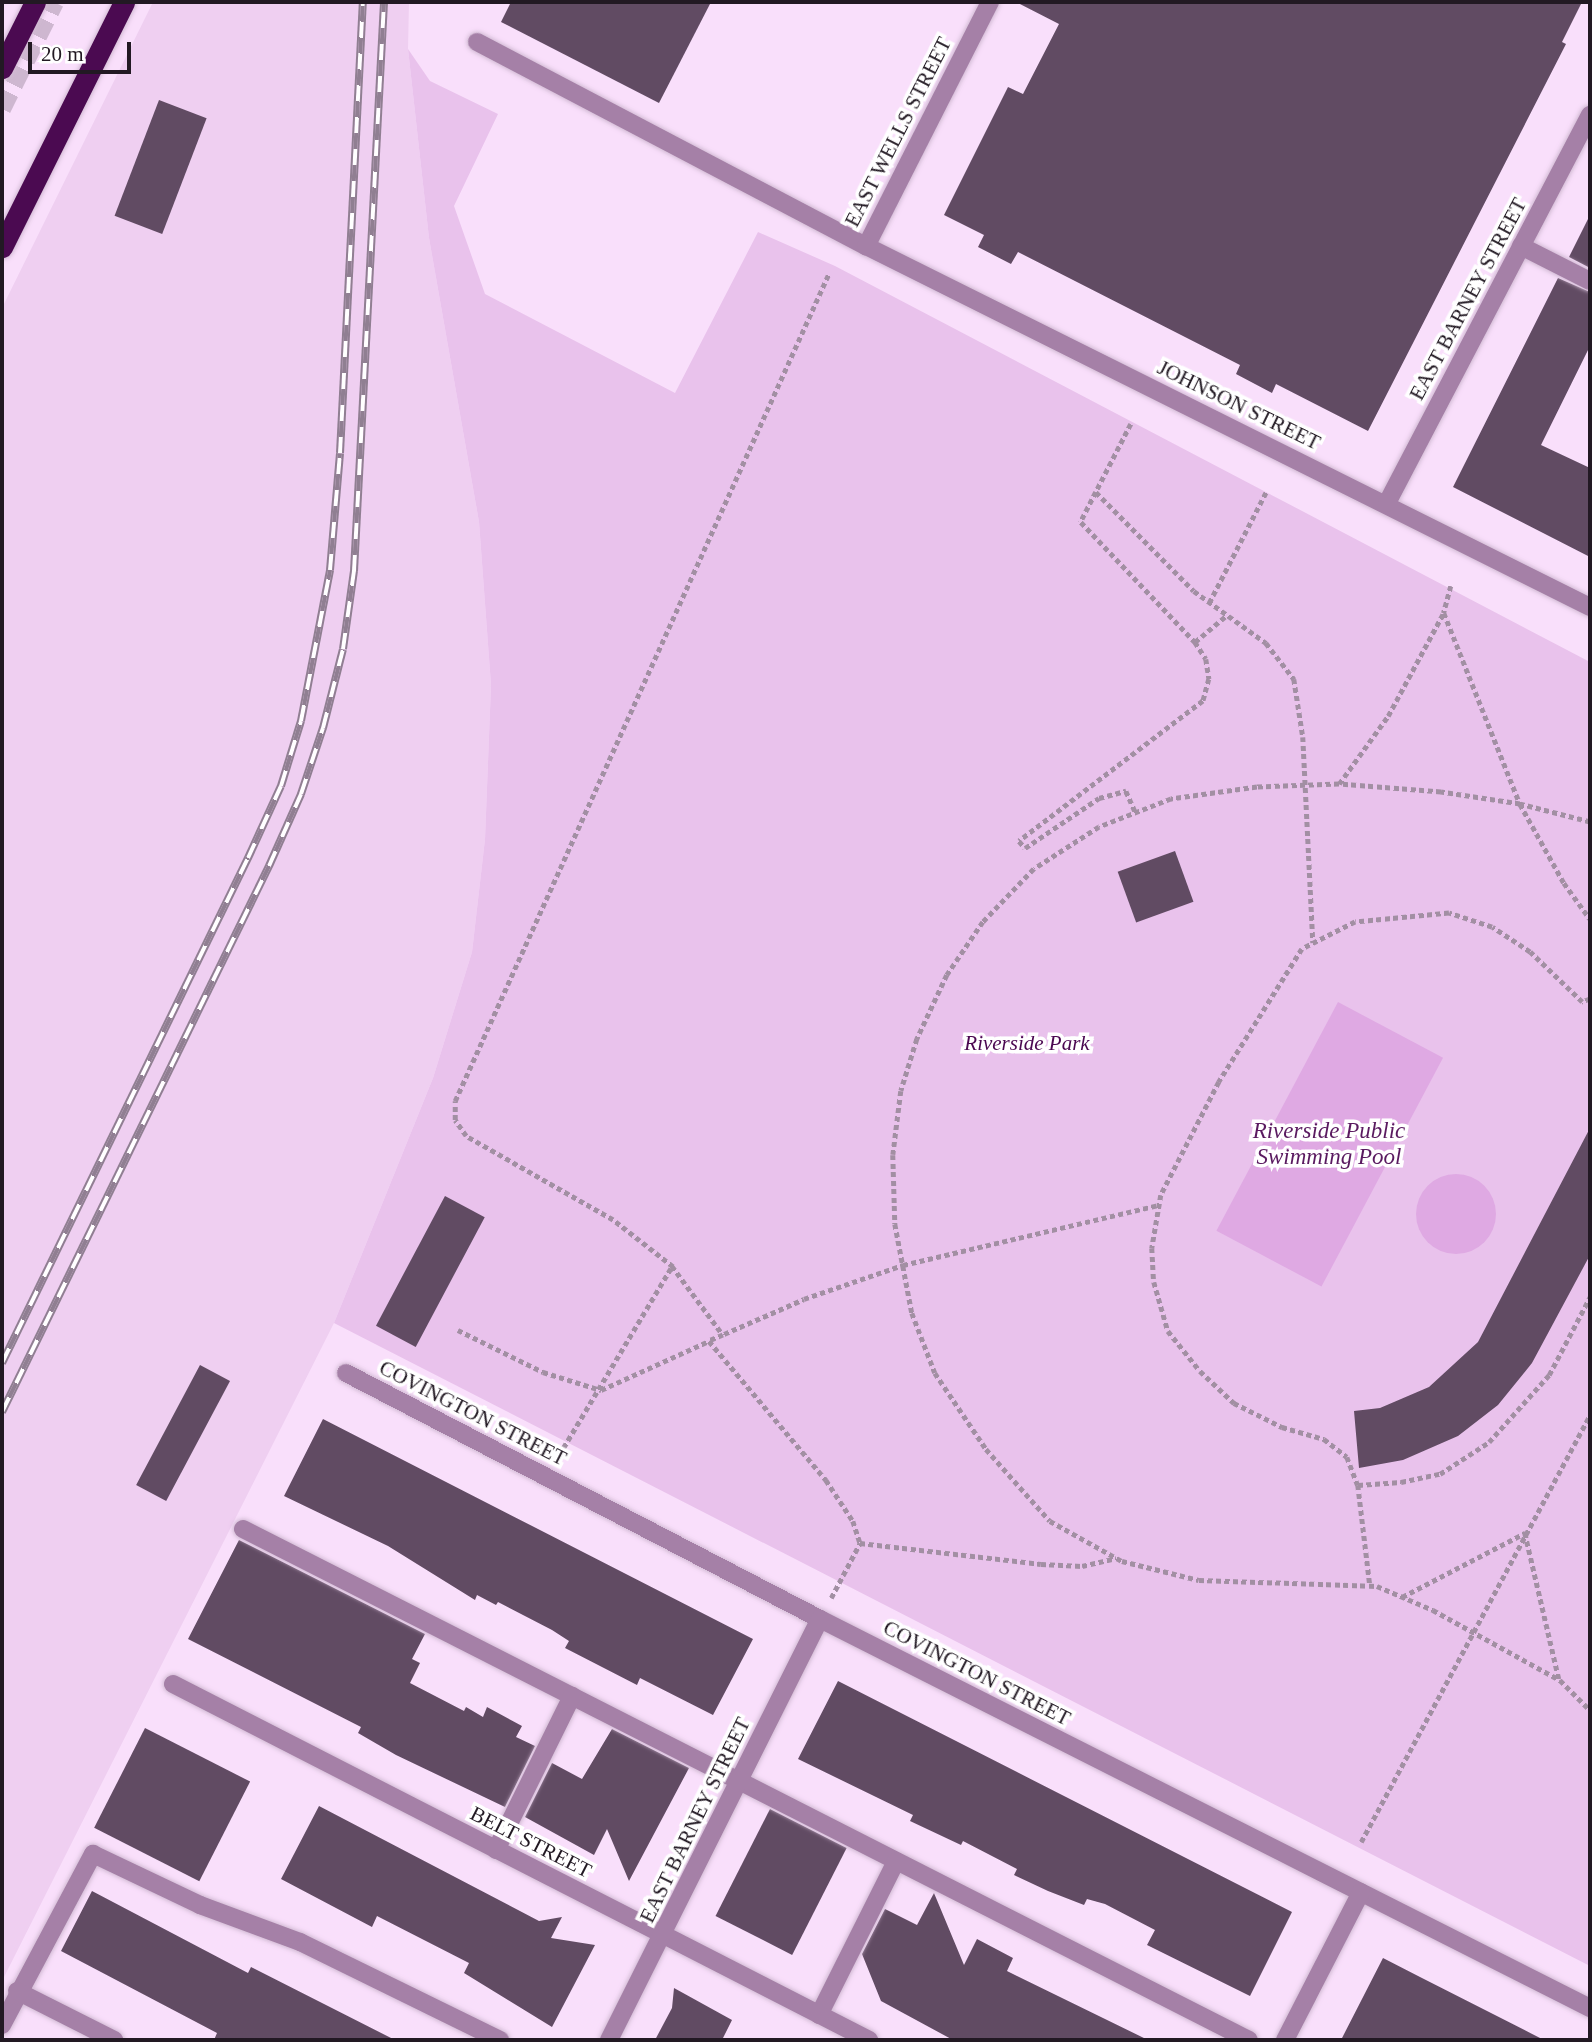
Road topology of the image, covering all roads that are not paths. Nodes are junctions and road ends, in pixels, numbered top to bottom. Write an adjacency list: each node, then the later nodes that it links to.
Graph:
1 (35, 2): 5 (highway)
2 (124, 2): 9 (highway)
3 (990, 2): 7 (street, EAST WELLS STREET)
4 (477, 42): 7 (street, JOHNSON STREET)
5 (2, 68)
6 (1590, 115): 8 (street, EAST BARNEY STREET)
7 (866, 246): 11 (street, JOHNSON STREET)
8 (1521, 246): 10 (street); 11 (street, EAST BARNEY STREET)
9 (2, 247)
10 (1590, 281)
11 (1387, 503): 12 (street, JOHNSON STREET)
12 (1590, 607)
13 (346, 1373): 15 (street, COVINGTON STREET)
14 (243, 1529): 17 (street)
15 (820, 1619): 18 (street, EAST BARNEY STREET); 21 (street, COVINGTON STREET)
16 (173, 1685): 19 (street, BELT STREET)
17 (572, 1696): 18 (street); 19 (street)
18 (739, 1781): 20 (street); 22 (street, EAST BARNEY STREET)
19 (496, 1850): 22 (street, BELT STREET)
20 (896, 1861): 25 (street); 31 (street)
21 (1361, 1892): 24 (street, COVINGTON STREET); 32 (street)
22 (663, 1935): 25 (street, BELT STREET); 29 (street, EAST BARNEY STREET)
23 (17, 1992): 26 (street); 27 (street); 28 (street)
24 (1590, 2008)
25 (819, 2015): 30 (street, BELT STREET)
26 (2, 2025)
27 (114, 2040)
28 (499, 2040)
29 (609, 2040)
30 (869, 2040)
31 (1249, 2040)
32 (1285, 2040)

